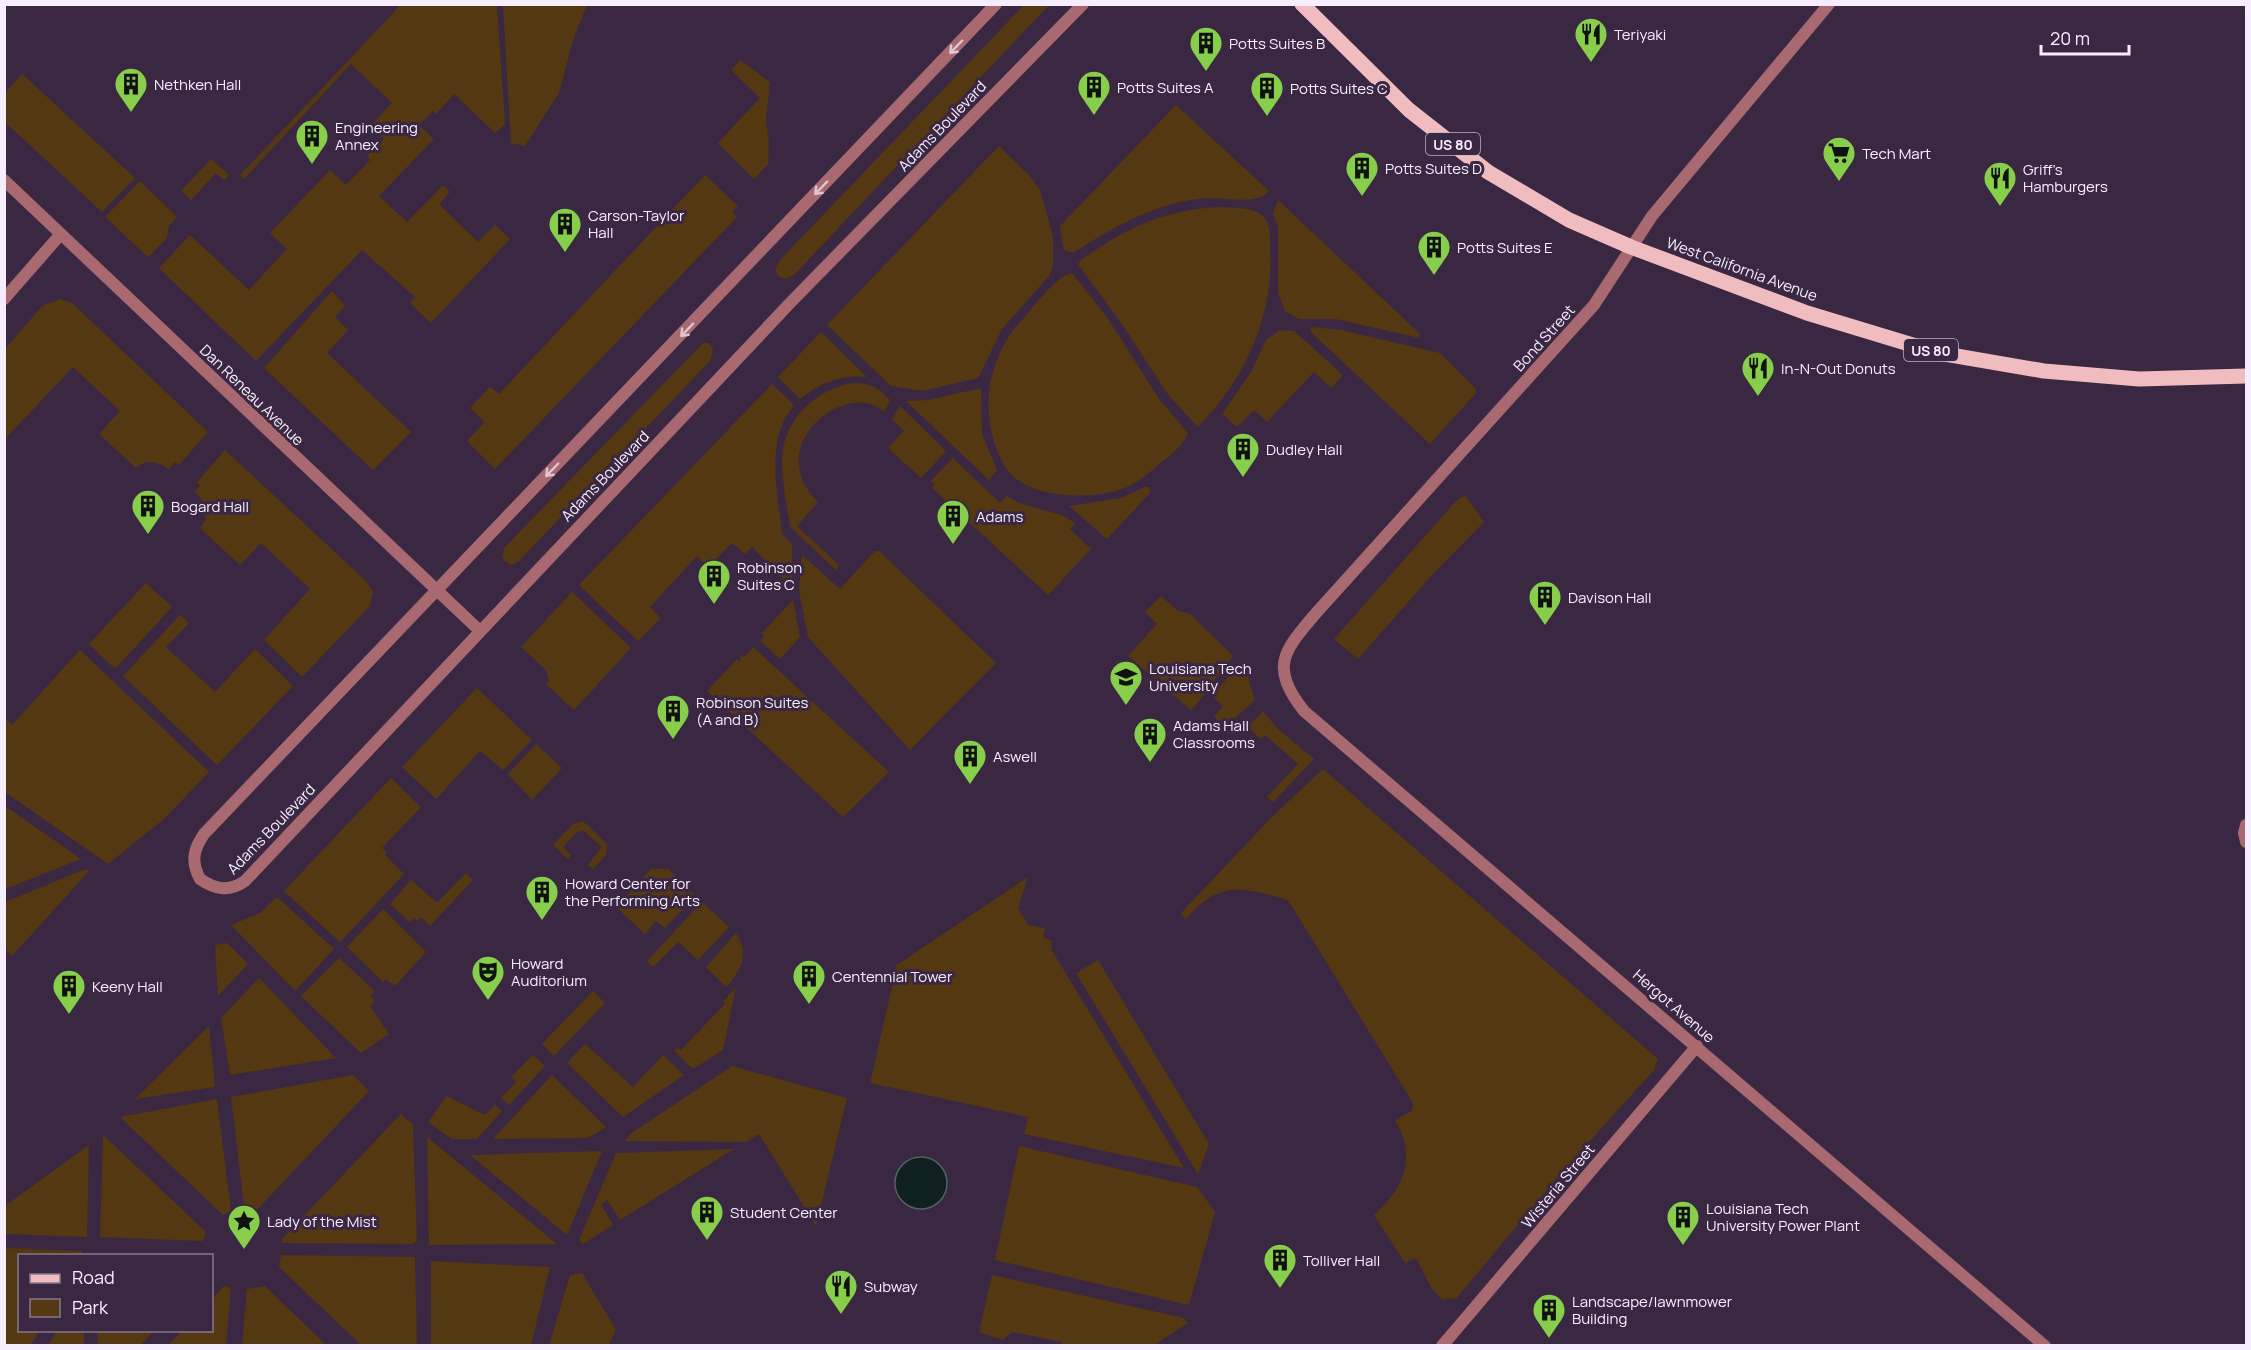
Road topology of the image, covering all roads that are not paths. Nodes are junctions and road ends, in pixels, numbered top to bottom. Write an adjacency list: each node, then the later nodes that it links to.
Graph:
1 (996, 4): 10 (street, Adams Boulevard, one-way to 10)
2 (1083, 4): 11 (street, Adams Boulevard)
3 (1302, 4): 7 (main road, West California Avenue / US 80)
4 (1829, 4): 7 (street, Bond Street)
5 (4, 180): 6 (street, Dan Reneau Avenue)
6 (60, 235): 8 (street); 10 (street, Dan Reneau Avenue)
7 (1631, 247): 9 (main road, West California Avenue / US 80); 12 (street, Bond Street)
8 (4, 299)
9 (2247, 376)
10 (437, 591): 11 (street, Dan Reneau Avenue); 11 (street, Adams Boulevard)
11 (480, 631)
12 (1287, 686): 15 (street, Hergot Avenue)
13 (2247, 825): 14 (street)
14 (2246, 841)
15 (1697, 1046): 16 (street, Wisteria Street); 17 (street, Hergot Avenue)
16 (1442, 1346)
17 (2045, 1346)

